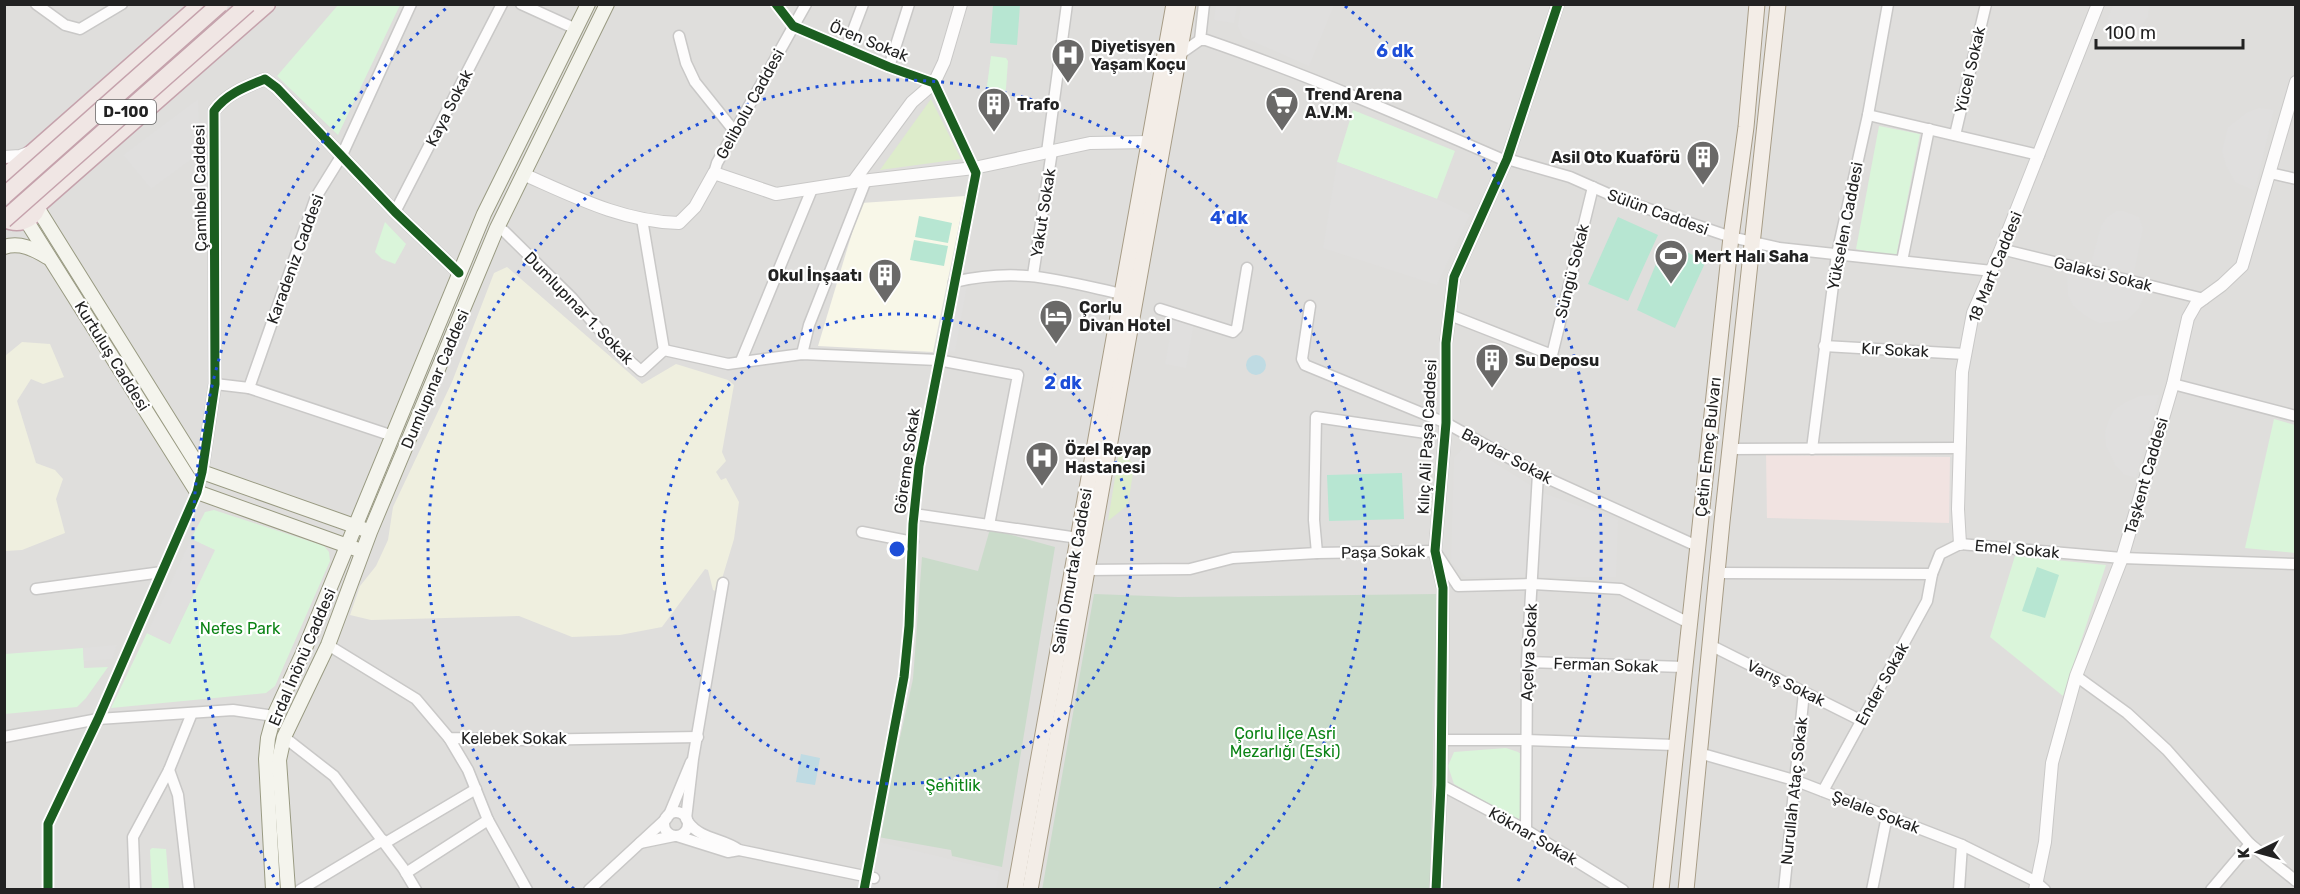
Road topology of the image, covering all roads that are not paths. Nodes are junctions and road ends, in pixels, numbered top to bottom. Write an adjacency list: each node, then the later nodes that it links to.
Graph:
1 (36, 4): 2 (street)
2 (122, 4)
3 (201, 4): 42 (highway)
4 (220, 4): 58 (highway, D-100, bridge)
5 (248, 4): 60 (highway, D-100, bridge)
6 (267, 4): 57 (highway)
7 (411, 4): 43 (street, Karadeniz Caddesi)
8 (502, 4): 59 (street, Kaya Sokak)
9 (521, 4): 28 (street)
10 (588, 4): 28 (main road, Dumlupınar Caddesi)
11 (607, 4): 51 (main road, Dumlupınar Caddesi)
12 (776, 4): 27 (street)
13 (806, 4): 27 (street, Gelibolu Caddesi)
14 (863, 4): 31 (street)
15 (909, 4): 33 (street)
16 (961, 4): 34 (street)
17 (1067, 4): 41 (street, Yakut Sokak)
18 (1174, 4): 40 (main road, Salih Omurtak Caddesi)
19 (1188, 4): 32 (main road, Salih Omurtak Caddesi)
20 (1204, 4): 30 (street)
21 (1558, 4): 46 (street, Kılıç Ali Paşa Caddesi)
22 (1757, 4): 65 (main road, Çetin Emeç Bulvarı)
23 (1778, 4): 66 (main road, Çetin Emeç Bulvarı)
24 (1888, 4): 36 (street, Yükselen Caddesi)
25 (1986, 4): 39 (street, Yücel Sokak)
26 (2098, 4): 44 (street, 18 Mart Caddesi)
27 (793, 26): 31 (street, Ören Sokak); 38 (street, Gelibolu Caddesi)
28 (576, 29): 74 (main road, Dumlupınar Caddesi)
29 (679, 36): 38 (street)
30 (1200, 40): 32 (street); 46 (street, Sülün Caddesi)
31 (846, 49): 33 (street, Ören Sokak)
32 (1180, 54): 116 (main road, Salih Omurtak Caddesi)
33 (889, 67): 34 (street, Ören Sokak)
34 (934, 83): 47 (street, Göreme Sokak); 54 (street)
35 (2295, 88): 50 (street, Taşkent Caddesi)
36 (1868, 115): 37 (street); 69 (street, Yükselen Caddesi)
37 (1929, 129): 39 (street); 71 (street)
38 (735, 132): 49 (street, Gelibolu Caddesi)
39 (1955, 135): 44 (street)
40 (1150, 142): 41 (street); 77 (main road, Salih Omurtak Caddesi)
41 (1049, 151): 47 (street); 75 (street, Yakut Sokak)
42 (30, 154): 45 (street); 48 (highway); 57 (highway)
43 (342, 154): 59 (street, Çamlıbel Caddesi); 88 (street, Çamlıbel Caddesi); 90 (street, Karadeniz Caddesi)
44 (2039, 155): 68 (street, 18 Mart Caddesi)
45 (4, 157)
46 (1507, 160): 55 (street, Sülün Caddesi); 81 (street, Kılıç Ali Paşa Caddesi)
47 (974, 168): 53 (street); 76 (street, Göreme Sokak)
48 (6, 172): 60 (highway)
49 (714, 173): 56 (street); 61 (street)
50 (2270, 173): 52 (street); 78 (street, Taşkent Caddesi)
51 (523, 174): 61 (street); 63 (main road, Dumlupınar Caddesi)
52 (2295, 179)
53 (866, 180): 54 (street); 84 (street)
54 (853, 182): 56 (street)
55 (1593, 187): 65 (street, Sülün Caddesi); 81 (street, Süngü Sokak)
56 (812, 189): 87 (street)
57 (54, 190): 60 (highway); 62 (main road)
58 (4, 196)
59 (395, 212): 74 (street, Çamlıbel Caddesi)
60 (22, 216): 62 (main road); 64 (highway); 70 (main road, Kurtuluş Caddesi)
61 (642, 219): 83 (street)
62 (51, 227): 98 (main road)
63 (498, 228): 83 (street, Dumlupınar 1. Sokak); 104 (main road, Dumlupınar Caddesi)
64 (4, 234)
65 (1731, 237): 66 (street, Sülün Caddesi); 110 (main road, Çetin Emeç Bulvarı)
66 (1753, 242): 69 (street, Sülün Caddesi); 96 (main road, Çetin Emeç Bulvarı)
67 (4, 247): 70 (main road)
68 (2001, 249): 73 (street, 18 Mart Caddesi); 78 (street, Galaksi Sokak)
69 (1837, 254): 71 (street, Sülün Caddesi); 82 (street, Yükselen Caddesi)
70 (50, 258): 100 (main road, Kurtuluş Caddesi)
71 (1902, 261): 73 (street, Sülün Caddesi)
72 (1247, 268): 80 (street)
73 (1992, 271): 85 (street, 18 Mart Caddesi)
74 (459, 273): 94 (main road, Dumlupınar Caddesi)
75 (1034, 275): 76 (street); 77 (street)
76 (954, 282): 86 (street, Göreme Sokak)
77 (1122, 294): 106 (main road, Salih Omurtak Caddesi)
78 (2204, 299): 89 (street, Taşkent Caddesi)
79 (1310, 306): 92 (street, Baydar Sokak)
80 (1160, 309)
81 (1450, 315): 92 (street, Kılıç Ali Paşa Caddesi)
82 (1824, 346): 85 (street, Kır Sokak); 97 (street, Yükselen Caddesi)
83 (664, 350): 87 (street)
84 (802, 354): 86 (street); 87 (street)
85 (1965, 354): 95 (street, 18 Mart Caddesi)
86 (938, 360): 101 (street, Göreme Sokak); 102 (street)
87 (741, 361)
88 (216, 384): 90 (street); 98 (street, Çamlıbel Caddesi)
89 (2173, 384): 91 (street); 114 (street, Taşkent Caddesi)
90 (249, 388): 94 (street)
91 (2295, 416)
92 (1446, 423): 99 (street, Baydar Sokak); 111 (street, Kılıç Ali Paşa Caddesi)
93 (1426, 433): 113 (street)
94 (393, 436): 103 (main road, Erdal İnönü Caddesi)
95 (1960, 448): 97 (street); 108 (street, 18 Mart Caddesi)
96 (1730, 449): 97 (street); 118 (main road, Çetin Emeç Bulvarı)
97 (1812, 449)
98 (202, 472): 100 (street, Çamlıbel Caddesi); 103 (main road)
99 (1538, 474): 110 (street, Baydar Sokak); 121 (street, Açelya Sokak)
100 (197, 492): 109 (main road); 117 (street)
101 (914, 514): 102 (street); 107 (street, Göreme Sokak)
102 (989, 525): 106 (street)
103 (356, 527): 104 (main road); 109 (main road, Erdal İnönü Caddesi)
104 (370, 532): 112 (main road, Dumlupınar Caddesi)
105 (862, 532): 107 (street)
106 (1078, 538): 174 (main road, Salih Omurtak Caddesi)
107 (913, 542): 160 (street, Göreme Sokak)
108 (1960, 544): 114 (street, Emel Sokak); 119 (street, Emel Sokak)
109 (349, 546): 112 (main road); 131 (main road, Erdal İnönü Caddesi)
110 (1697, 546): 123 (main road, Çetin Emeç Bulvarı)
111 (1436, 550): 113 (street, Paşa Sokak); 121 (street, Paşa Sokak); 138 (street, Kılıç Ali Paşa Caddesi)
112 (363, 552): 124 (main road, Dumlupınar Caddesi)
113 (1317, 553): 116 (street, Paşa Sokak)
114 (2122, 558): 115 (street, Emel Sokak); 128 (street, Taşkent Caddesi)
115 (2295, 564)
116 (1086, 570): 175 (main road, Salih Omurtak Caddesi)
117 (162, 572): 122 (street); 132 (street)
118 (1717, 573): 119 (street); 125 (main road, Çetin Emeç Bulvarı)
119 (1932, 574): 133 (street, Ender Sokak)
120 (723, 583): 136 (street)
121 (1533, 584): 123 (street, Paşa Sokak); 126 (street, Açelya Sokak)
122 (36, 589)
123 (1689, 623): 127 (main road, Çetin Emeç Bulvarı)
124 (328, 645): 135 (main road, Dumlupınar Caddesi); 137 (street, Kelebek Sokak)
125 (1710, 645): 129 (street, Varış Sokak); 141 (main road, Çetin Emeç Bulvarı)
126 (1527, 662): 127 (street, Ferman Sokak); 139 (street, Açelya Sokak)
127 (1684, 667): 140 (main road, Çetin Emeç Bulvarı)
128 (2076, 676): 156 (street); 163 (street, Taşkent Caddesi)
129 (1804, 692): 133 (street, Varış Sokak); 144 (street, Nurullah Ataç Sokak)
130 (192, 713): 131 (street); 132 (street); 143 (street)
131 (274, 716): 168 (main road, Erdal İnönü Caddesi)
132 (98, 719): 134 (street); 165 (street)
133 (1862, 721): 147 (street, Ender Sokak)
134 (4, 736)
135 (284, 737): 154 (street); 169 (main road, Dumlupınar Caddesi)
136 (698, 737): 137 (street, Kelebek Sokak); 142 (street)
137 (449, 738): 146 (street)
138 (1442, 740): 139 (street); 145 (street, Kılıç Ali Paşa Caddesi)
139 (1526, 740): 140 (street); 152 (street, Açelya Sokak)
140 (1675, 745): 177 (main road, Çetin Emeç Bulvarı)
141 (1699, 753): 144 (street, Şelale Sokak); 178 (main road, Çetin Emeç Bulvarı)
142 (693, 759): 148 (street); 151 (street)
143 (169, 770): 166 (street); 167 (street)
144 (1794, 780): 147 (street, Şelale Sokak); 179 (street, Nurullah Ataç Sokak)
145 (1442, 785): 152 (street, Köknar Sokak); 164 (street, Kılıç Ali Paşa Caddesi)
146 (476, 789): 150 (street); 154 (street)
147 (1823, 791): 149 (street, Şelale Sokak)
148 (668, 816): 151 (street); 153 (street); 155 (street)
149 (1887, 816): 157 (street, Şelale Sokak); 180 (street)
150 (489, 820): 159 (street); 162 (street)
151 (687, 821): 153 (street); 158 (street)
152 (1526, 830): 176 (street, Köknar Sokak)
153 (675, 836): 155 (street); 158 (street)
154 (384, 842): 159 (street); 170 (street)
155 (637, 844): 172 (street)
156 (2250, 844): 161 (street); 182 (street)
157 (1962, 845): 163 (street, Şelale Sokak); 181 (street)
158 (739, 850): 160 (street)
159 (406, 873): 171 (street)
160 (871, 877): 173 (street, Göreme Sokak)
161 (2295, 880)
162 (521, 887)
163 (2038, 887)
164 (1437, 889)
165 (48, 890)
166 (135, 890)
167 (189, 890)
168 (273, 890)
169 (288, 890)
170 (300, 890)
171 (416, 890)
172 (589, 890)
173 (864, 890)
174 (1014, 890)
175 (1030, 890)
176 (1623, 890)
177 (1660, 890)
178 (1686, 890)
179 (1784, 890)
180 (1872, 890)
181 (1959, 890)
182 (2211, 890)

